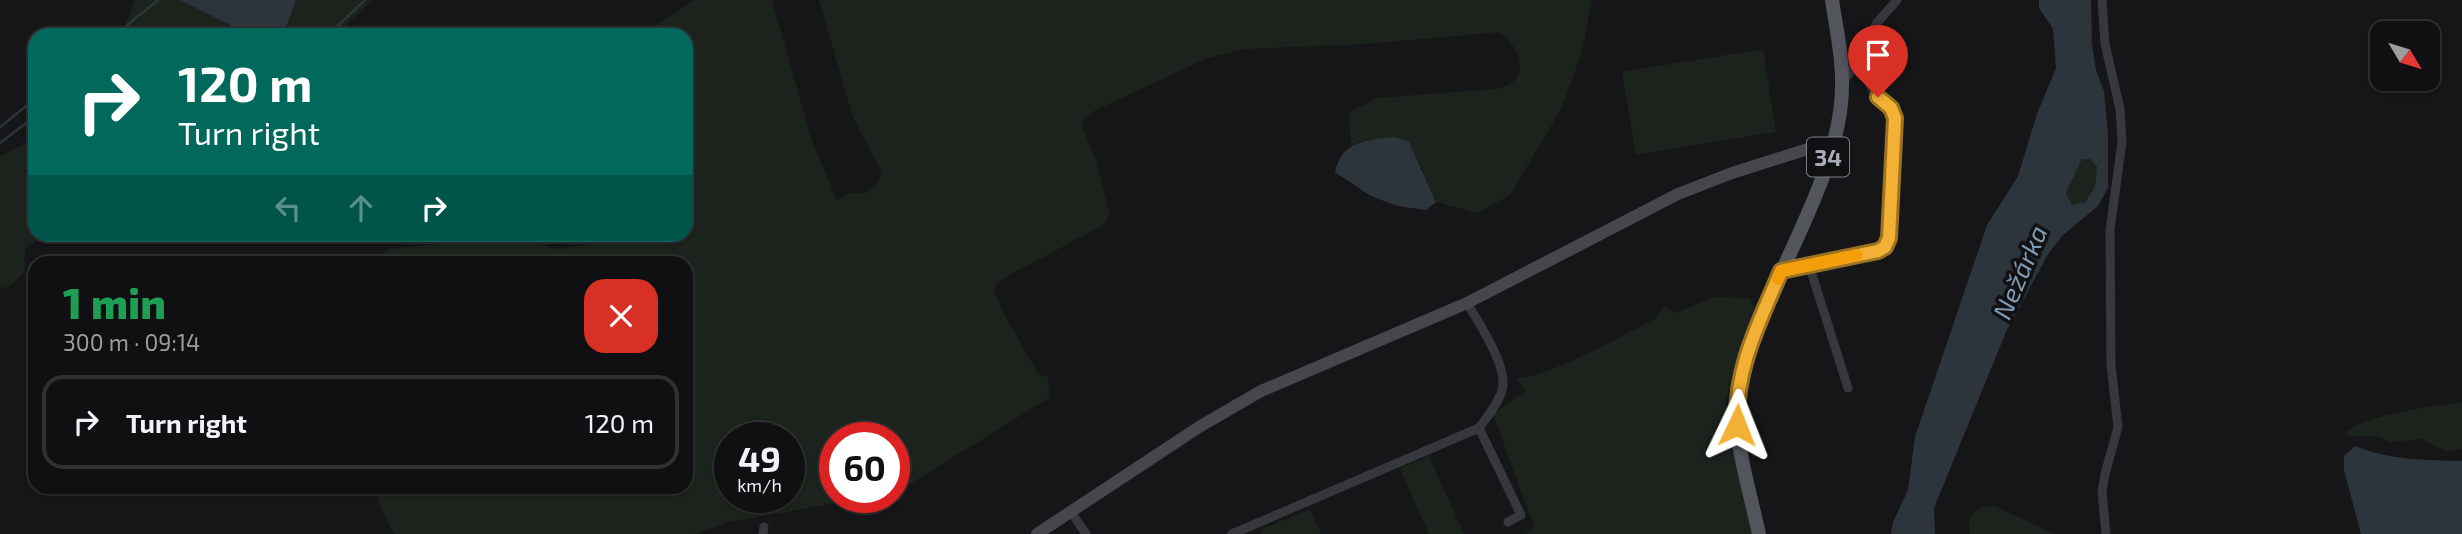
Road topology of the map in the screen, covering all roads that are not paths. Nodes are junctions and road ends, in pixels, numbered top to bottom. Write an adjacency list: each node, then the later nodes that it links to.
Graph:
1 (1832, 0): 5 (main road, 34)
2 (1897, 0): 4 (street)
3 (2102, 0): 18 (street)
4 (1863, 54): 5 (street); 7 (street)
5 (1842, 83): 6 (main road, 34)
6 (1833, 141): 8 (main road, 34); 9 (street)
7 (1809, 265): 8 (street); 10 (street)
8 (1781, 271): 17 (main road, 34)
9 (1467, 303): 11 (street); 12 (street)
10 (1848, 388)
11 (1479, 428): 13 (street); 16 (street)
12 (1071, 512): 14 (street); 15 (street)
13 (1508, 522)
14 (1037, 534)
15 (1086, 534)
16 (1232, 534)
17 (1759, 534)
18 (2106, 534)

